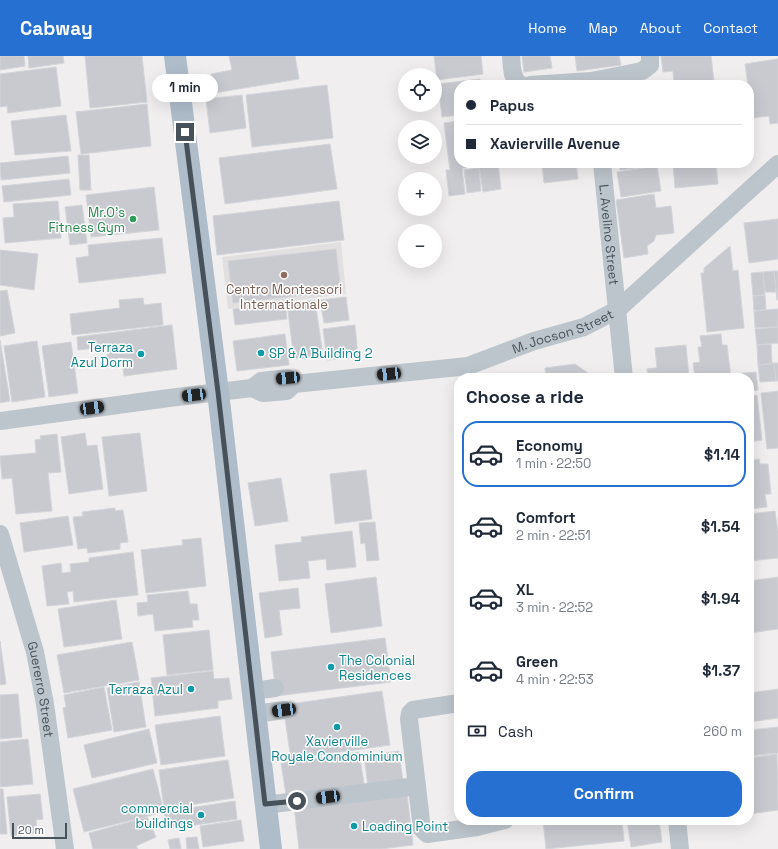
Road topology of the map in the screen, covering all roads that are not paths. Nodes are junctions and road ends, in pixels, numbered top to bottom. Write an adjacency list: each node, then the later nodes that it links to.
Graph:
1 (175, 56): 10 (main road)
2 (510, 56): 4 (street)
3 (650, 56): 5 (street)
4 (515, 80)
5 (604, 80)
6 (778, 164): 8 (street, M. Jocson Street)
7 (603, 168): 8 (street, L. Avelino Street)
8 (617, 310): 9 (street, L. Avelino Street); 10 (street, M. Jocson Street)
9 (623, 373)
10 (218, 392): 11 (street, M. Jocson Street); 14 (main road)
11 (0, 421)
12 (0, 534): 22 (street, Guererro Street)
13 (275, 688): 14 (street)
14 (252, 691): 17 (main road)
15 (454, 704): 18 (street)
16 (284, 710): 17 (street)
17 (255, 714): 19 (main road)
18 (417, 786): 19 (street); 20 (street)
19 (265, 804): 23 (main road)
20 (482, 825)
21 (678, 825): 24 (street)
22 (66, 849)
23 (271, 849)
24 (680, 849)

